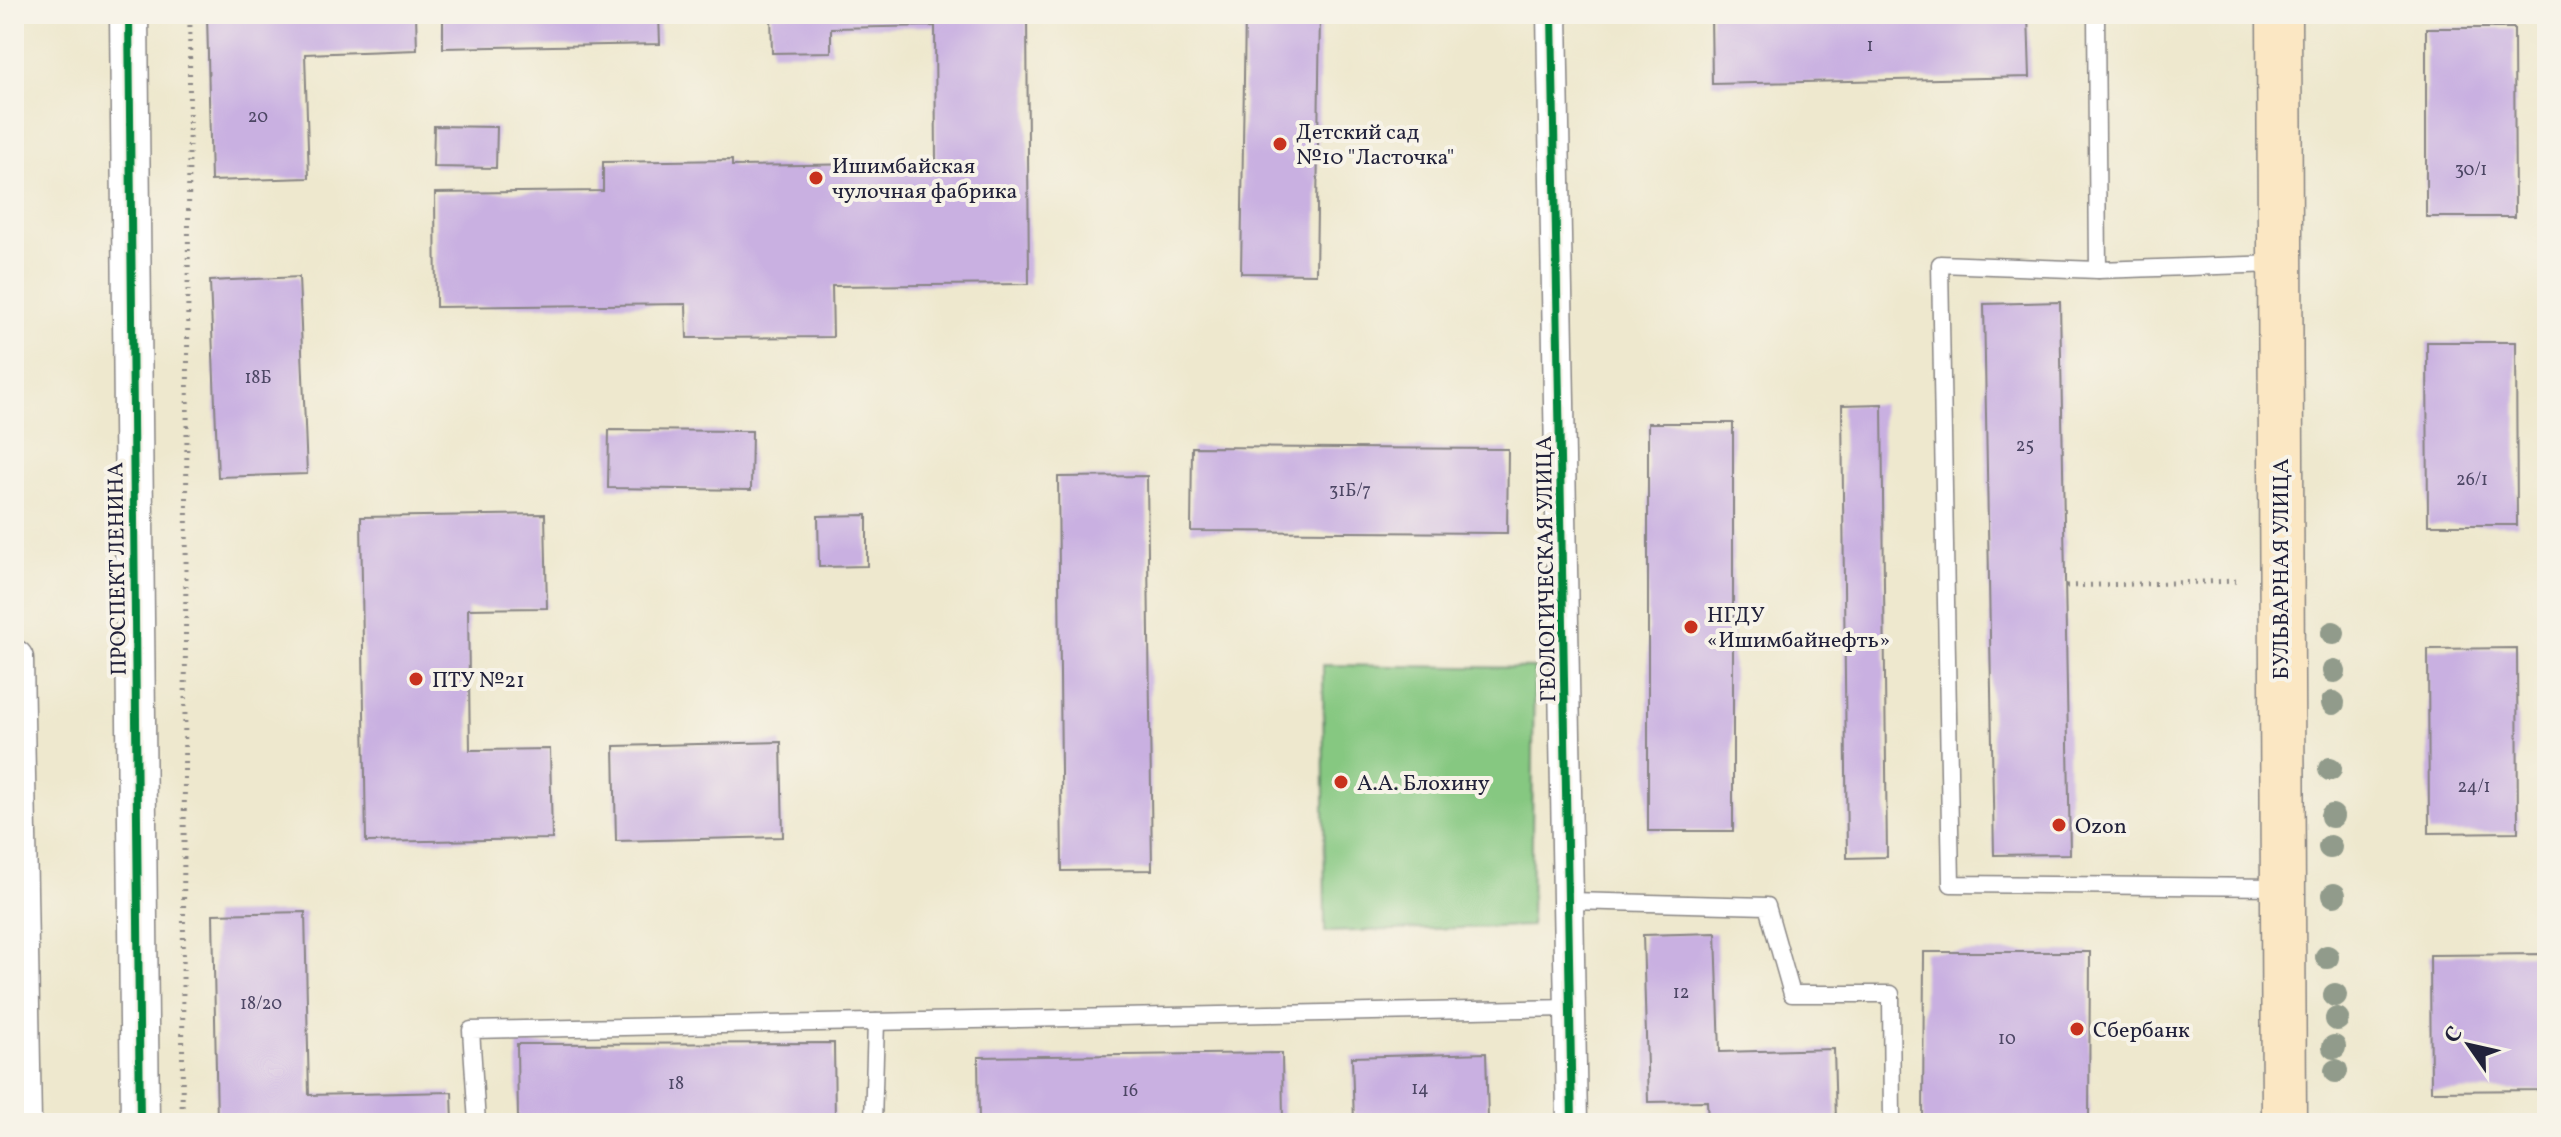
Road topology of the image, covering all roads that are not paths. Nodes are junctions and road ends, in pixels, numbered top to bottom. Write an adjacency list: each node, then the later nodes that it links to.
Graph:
1 (129, 14): 13 (street, ПРОСПЕКТ ЛЕНИНА)
2 (1552, 14): 9 (street, ГЕОЛОГИЧЕСКАЯ УЛИЦА)
3 (2096, 14): 6 (lane)
4 (2279, 14): 5 (main road, БУЛЬВАРНАЯ УЛИЦА)
5 (2279, 264): 6 (lane); 8 (main road, БУЛЬВАРНАЯ УЛИЦА)
6 (2098, 270): 8 (lane)
7 (14, 659): 12 (street)
8 (2281, 887): 18 (main road, БУЛЬВАРНАЯ УЛИЦА)
9 (1570, 901): 10 (street, ГЕОЛОГИЧЕСКАЯ УЛИЦА); 17 (lane)
10 (1571, 1008): 11 (lane); 16 (street, ГЕОЛОГИЧЕСКАЯ УЛИЦА)
11 (876, 1022): 14 (lane); 15 (lane)
12 (22, 1123)
13 (140, 1123)
14 (477, 1123)
15 (873, 1123)
16 (1572, 1123)
17 (1892, 1123)
18 (2284, 1123)

